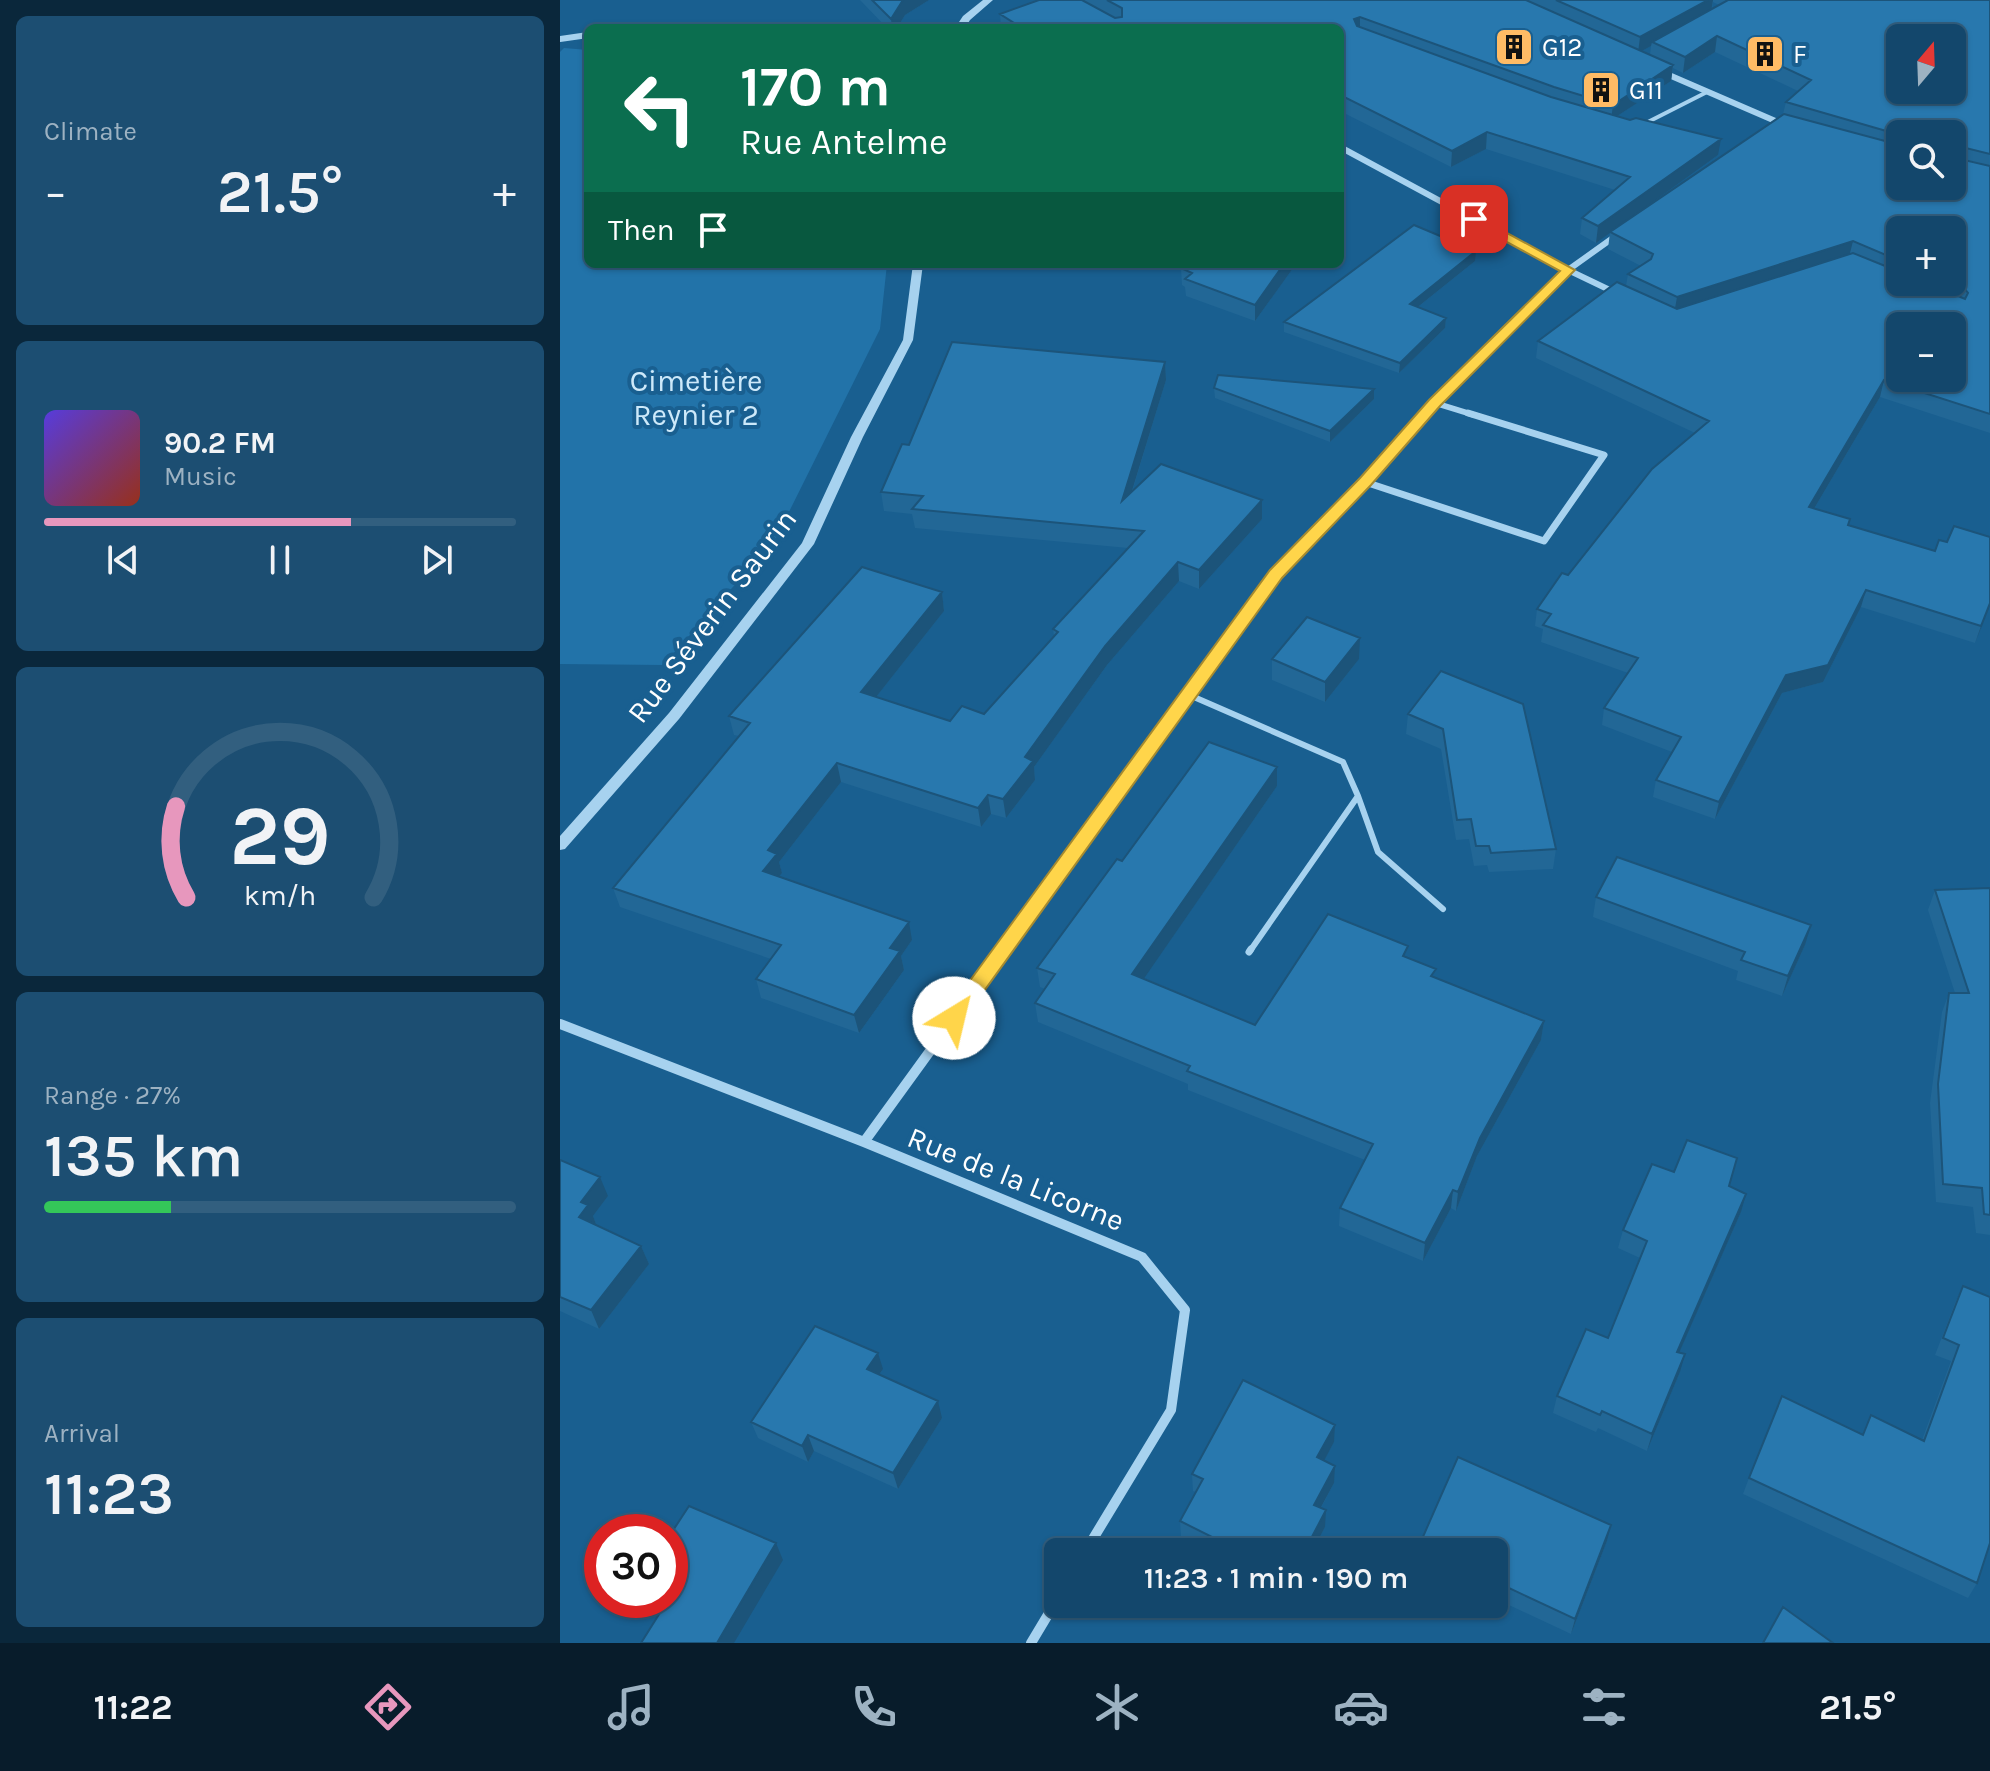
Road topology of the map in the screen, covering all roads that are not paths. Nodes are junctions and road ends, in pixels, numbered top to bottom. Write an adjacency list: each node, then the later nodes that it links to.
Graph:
1 (989, 0): 2 (street)
2 (962, 24)
3 (584, 36): 4 (street)
4 (560, 39)
5 (1650, 66): 6 (street)
6 (1707, 92): 7 (street); 9 (lane)
7 (1780, 123): 8 (street); 10 (street)
8 (1795, 127)
9 (1629, 131)
10 (1767, 131)
11 (1344, 149): 14 (street)
12 (1630, 226): 14 (street)
13 (917, 268): 20 (street, Rue Séverin Saurin)
14 (1568, 270): 15 (street); 16 (street)
15 (1621, 295)
16 (1435, 403): 17 (street); 17 (street)
17 (1365, 482): 18 (street)
18 (1187, 694): 19 (lane); 24 (street)
19 (1358, 796): 21 (lane); 22 (lane)
20 (560, 845)
21 (1443, 909)
22 (1249, 952)
23 (560, 1024): 24 (street, Rue de la Licorne)
24 (864, 1142): 25 (street, Rue de la Licorne)
25 (1093, 1538)
26 (1046, 1618): 27 (street)
27 (1031, 1643)

